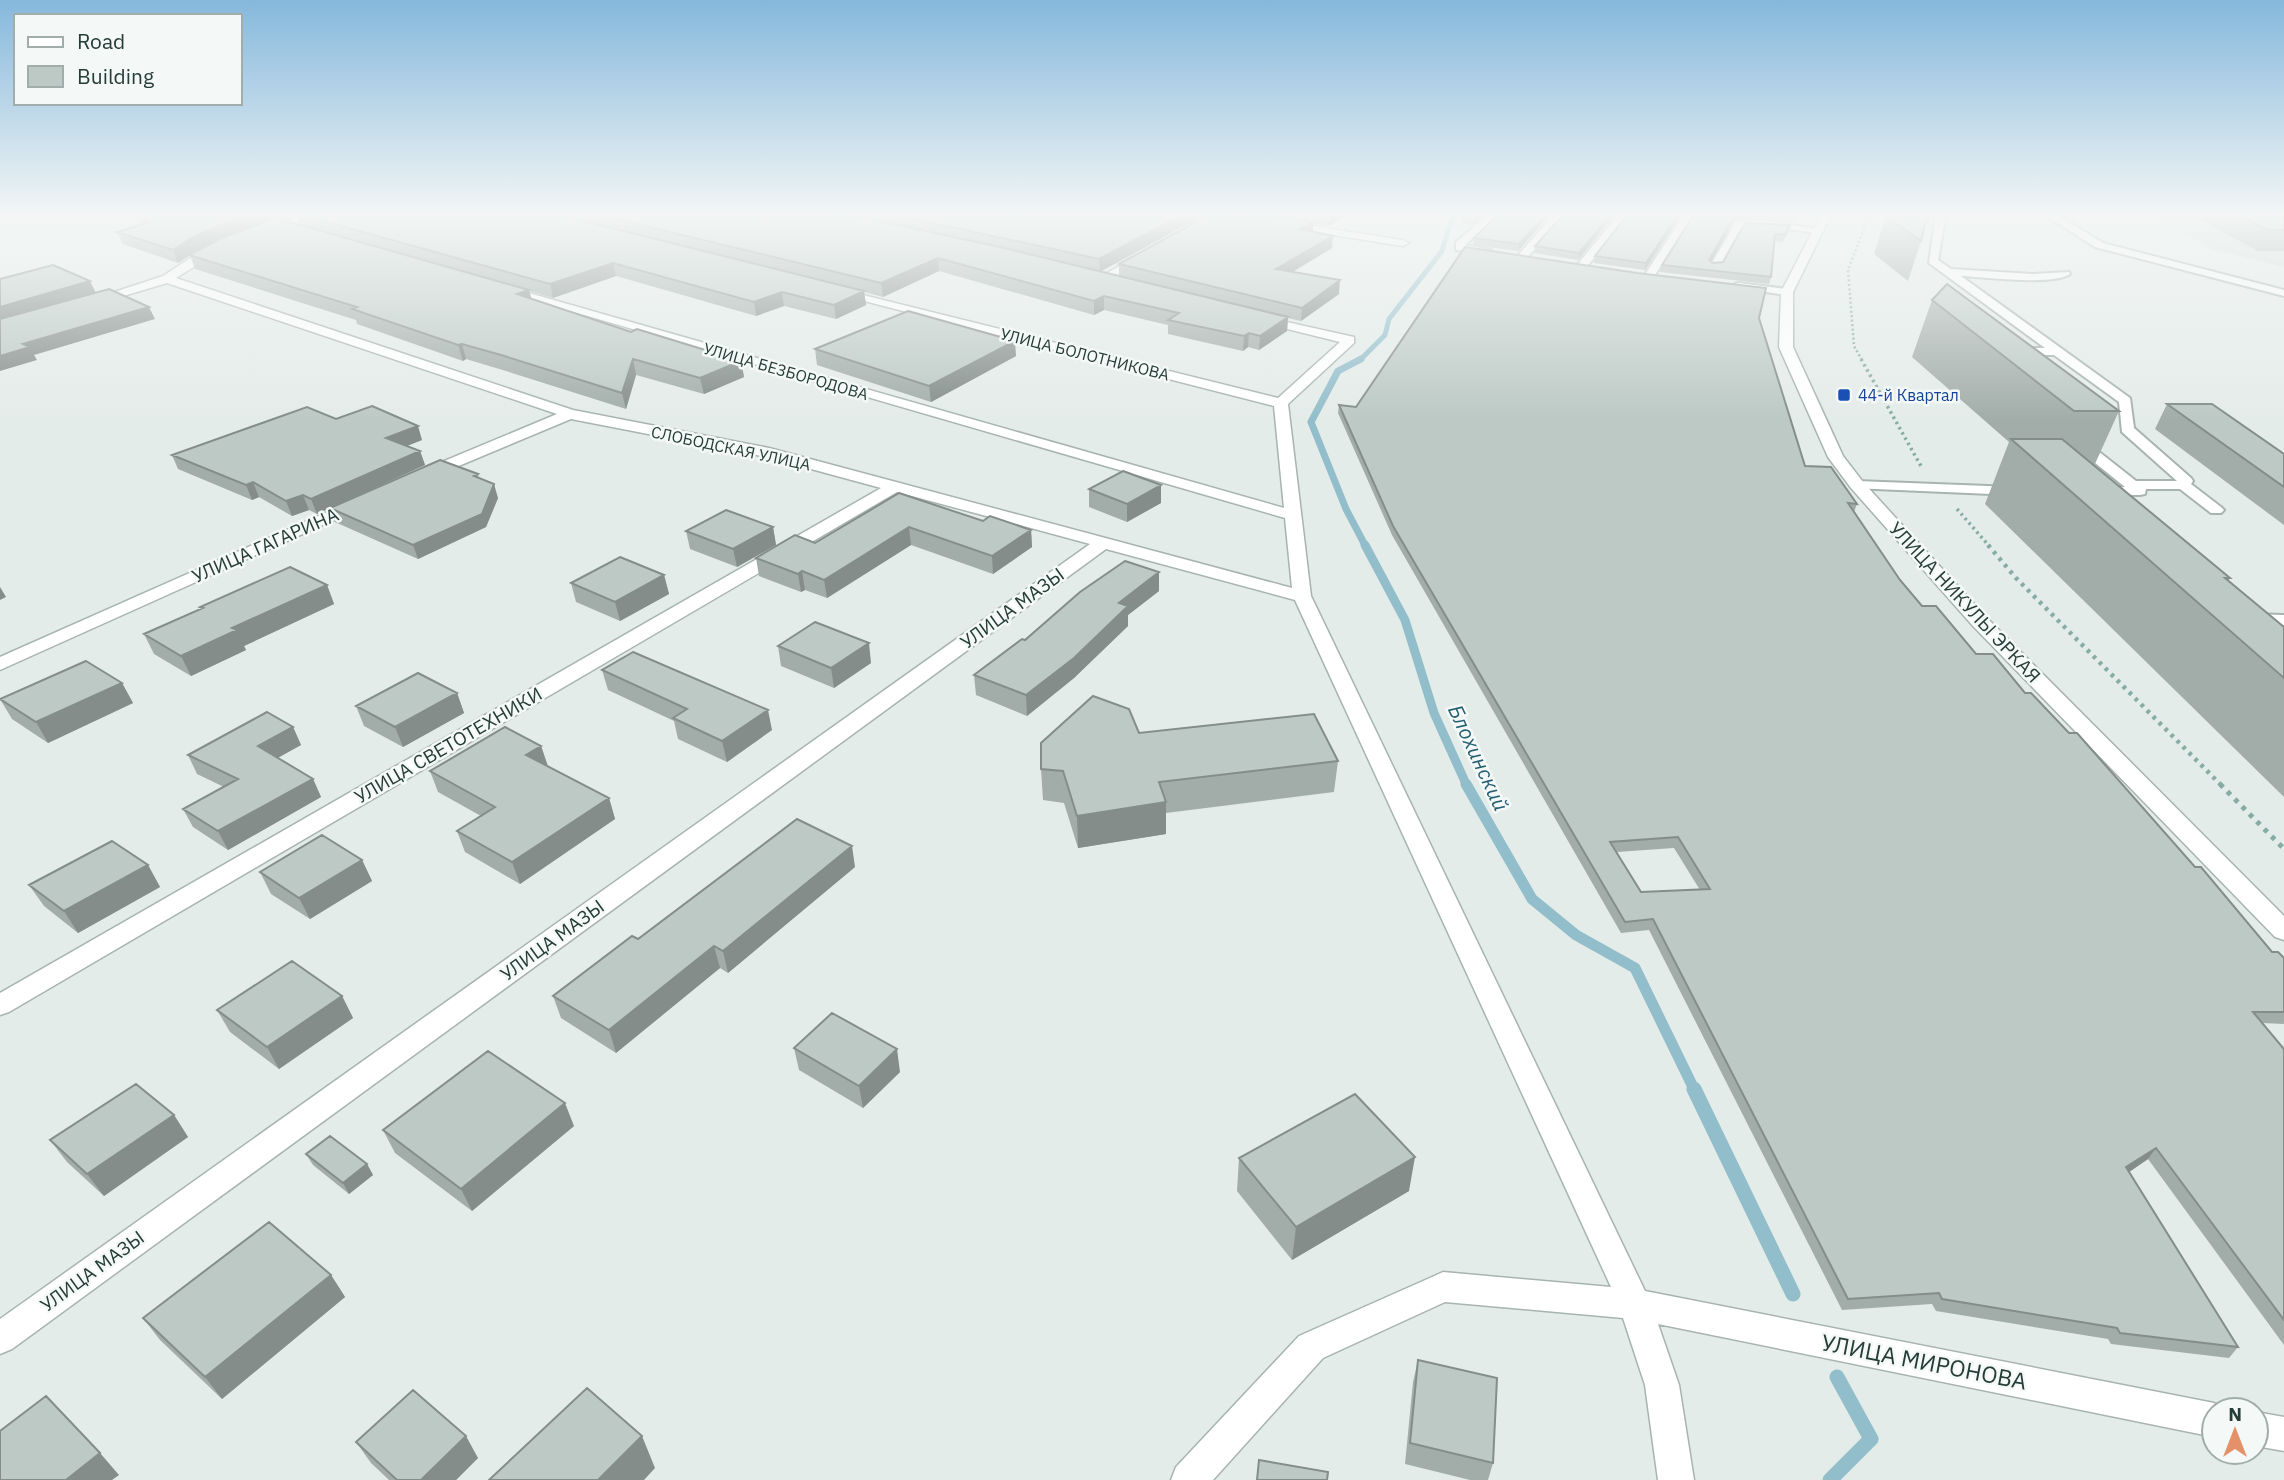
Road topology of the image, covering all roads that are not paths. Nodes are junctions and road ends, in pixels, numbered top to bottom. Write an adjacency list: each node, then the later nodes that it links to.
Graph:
1 (156, 282): 13 (street)
2 (176, 282): 18 (street, СЛОБОДСКАЯ УЛИЦА)
3 (1112, 282): 7 (street)
4 (1792, 282): 11 (street, УЛИЦА НИКУЛЫ ЭРКАЯ)
5 (1962, 282): 15 (lane)
6 (2242, 282): 12 (lane)
7 (1120, 284)
8 (1727, 284): 11 (lane)
9 (493, 287): 29 (street, УЛИЦА БЕЗБОРОДОВА)
10 (825, 289): 17 (street, УЛИЦА БОЛОТНИКОВА)
11 (1787, 292): 21 (street, УЛИЦА НИКУЛЫ ЭРКАЯ)
12 (2284, 293)
13 (84, 303)
14 (1241, 314): 17 (street)
15 (2057, 351): 16 (lane); 23 (lane)
16 (1992, 353)
17 (1281, 404): 29 (street)
18 (570, 414): 20 (street); 24 (street, СЛОБОДСКАЯ УЛИЦА)
19 (2069, 435): 22 (lane)
20 (407, 482)
21 (1857, 485): 25 (lane); 35 (street, УЛИЦА НИКУЛЫ ЭРКАЯ)
22 (2131, 485): 23 (lane); 26 (lane)
23 (2183, 485): 28 (lane)
24 (896, 486): 30 (street, СЛОБОДСКАЯ УЛИЦА); 36 (street, УЛИЦА СВЕТОТЕХНИКИ)
25 (2029, 491)
26 (2092, 492)
27 (369, 499): 34 (street, УЛИЦА ГАГАРИНА)
28 (2216, 510)
29 (1292, 515): 31 (street)
30 (1104, 542): 31 (street, СЛОБОДСКАЯ УЛИЦА); 38 (street, УЛИЦА МАЗЫ)
31 (1302, 596): 37 (street)
32 (2234, 619): 33 (lane)
33 (2284, 620)
34 (0, 664)
35 (2284, 931)
36 (0, 1005)
37 (1635, 1304): 39 (street, УЛИЦА МИРОНОВА); 40 (street, УЛИЦА МИРОНОВА); 41 (street)
38 (0, 1338)
39 (2200, 1417)
40 (1189, 1480)
41 (1676, 1480)

